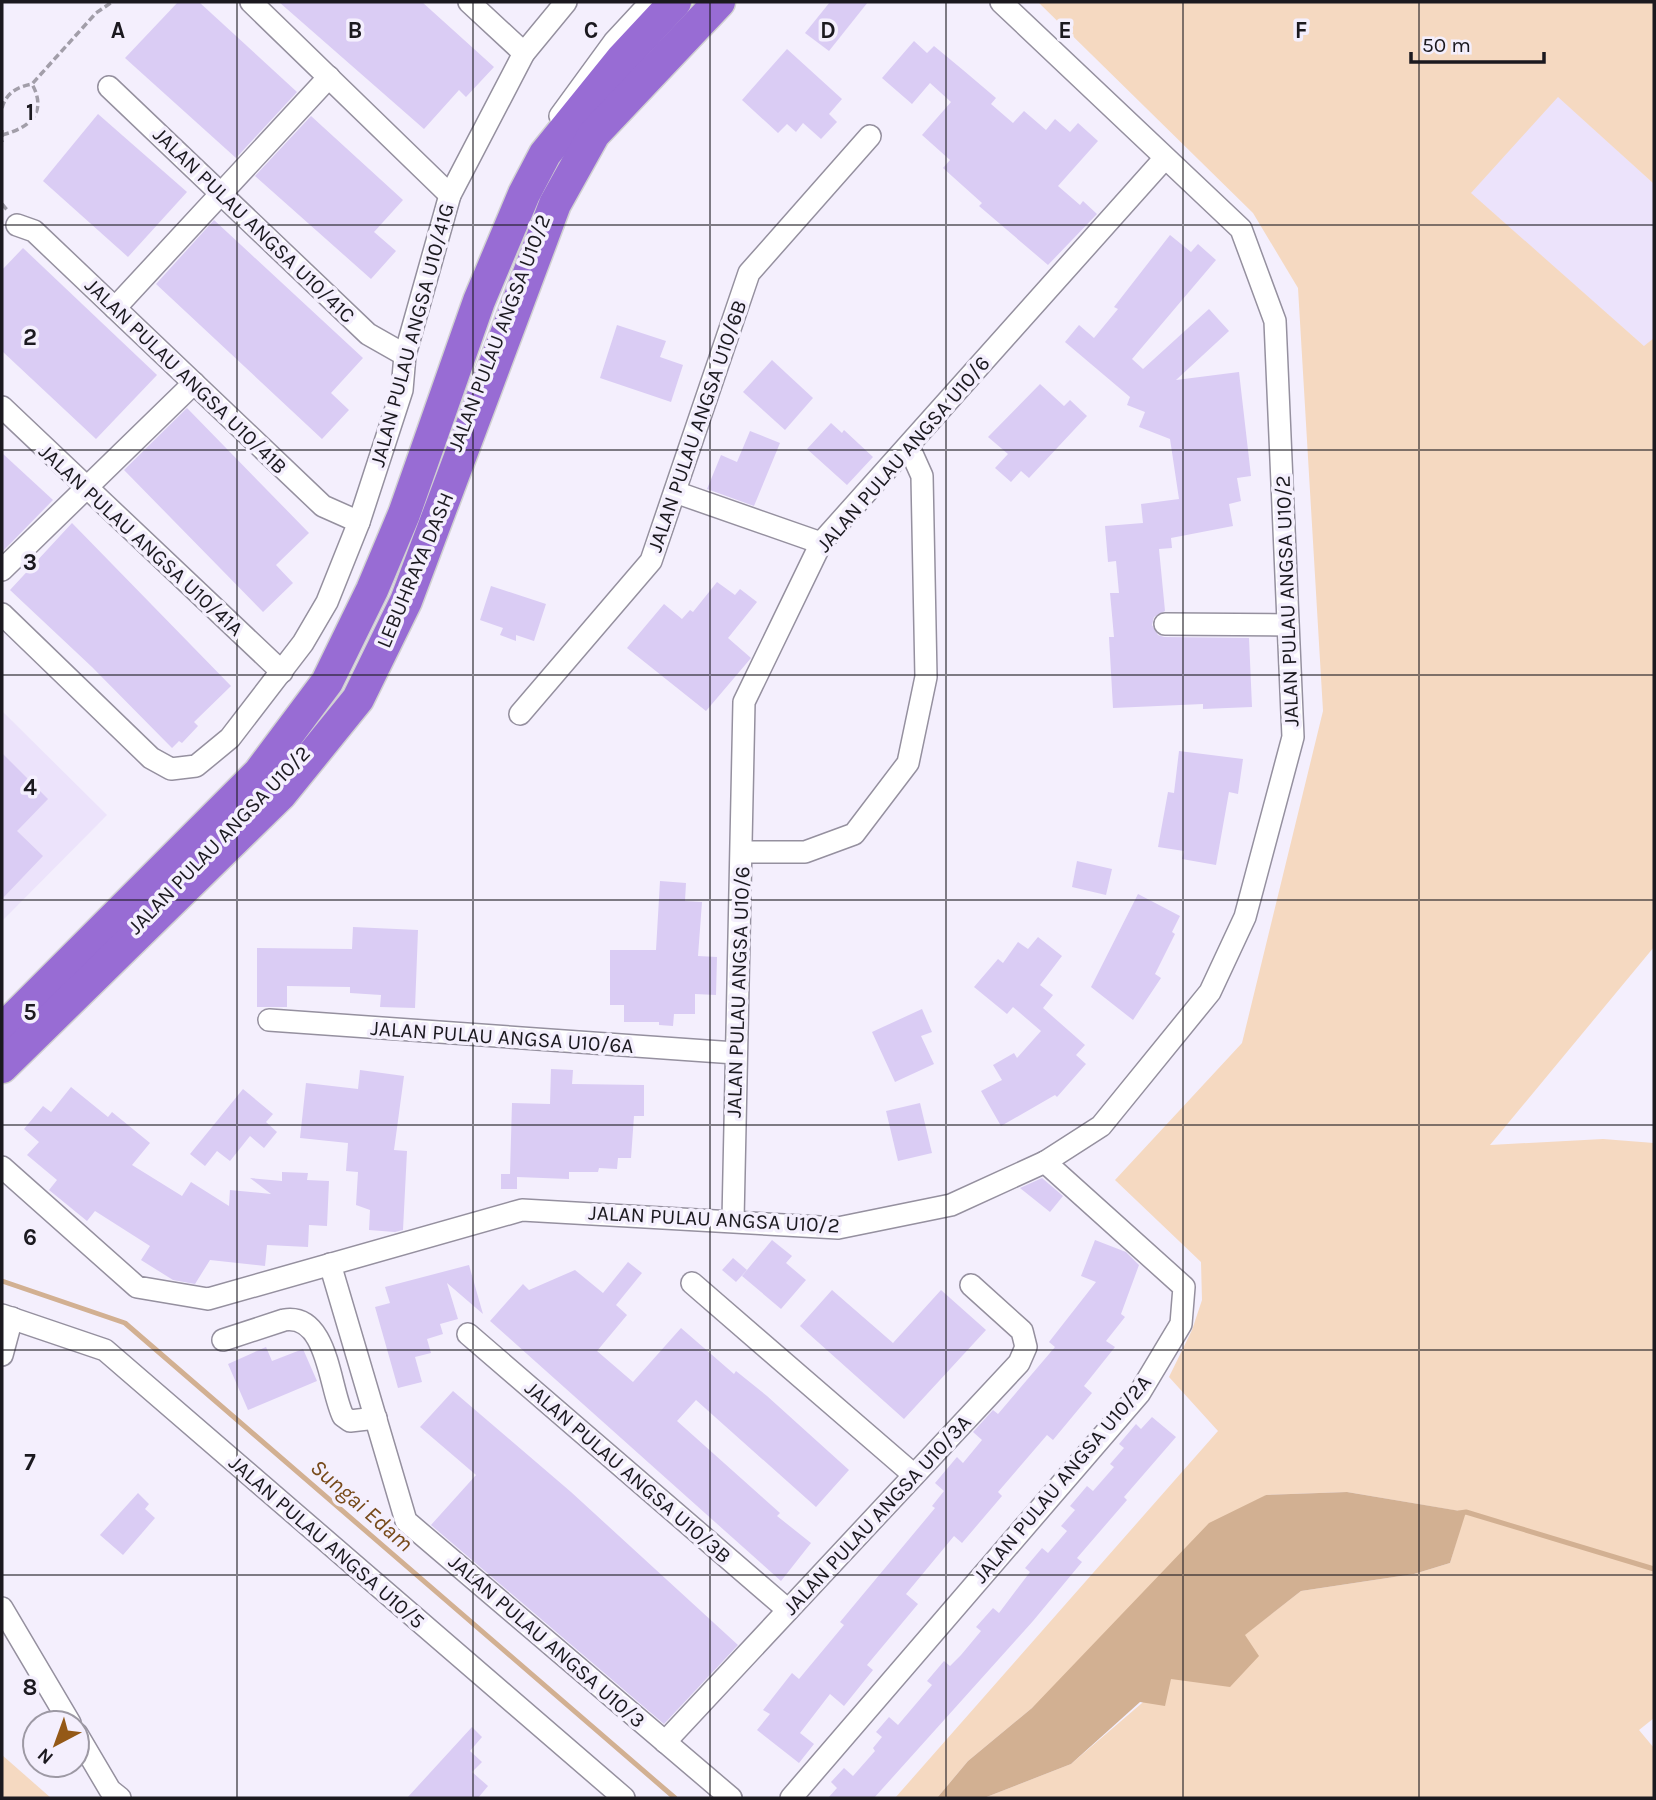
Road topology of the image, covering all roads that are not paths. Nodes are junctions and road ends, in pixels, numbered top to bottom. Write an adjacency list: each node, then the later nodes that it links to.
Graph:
1 (251, 2): 10 (street)
2 (469, 2): 9 (street)
3 (566, 2): 9 (street, JALAN PULAU ANGSA U10/41G)
4 (651, 2): 33 (street, JALAN PULAU ANGSA U10/2)
5 (675, 2): 35 (highway, LEBUHRAYA DASH)
6 (693, 2): 36 (street, JALAN PULAU ANGSA U10/2)
7 (719, 2): 38 (highway, LEBUHRAYA DASH)
8 (1001, 2): 13 (street, JALAN PULAU ANGSA U10/2)
9 (524, 53): 15 (street, JALAN PULAU ANGSA U10/41G)
10 (329, 78): 14 (street); 15 (street)
11 (109, 87): 14 (street, JALAN PULAU ANGSA U10/41C)
12 (870, 136): 23 (street, JALAN PULAU ANGSA U10/6B)
13 (1165, 158): 21 (street, JALAN PULAU ANGSA U10/6); 29 (street, JALAN PULAU ANGSA U10/2)
14 (221, 194): 17 (street); 18 (street, JALAN PULAU ANGSA U10/41C)
15 (450, 195): 18 (street, JALAN PULAU ANGSA U10/41G)
16 (17, 225): 17 (street, JALAN PULAU ANGSA U10/41B)
17 (115, 308): 19 (street, JALAN PULAU ANGSA U10/41B)
18 (405, 355): 24 (street, JALAN PULAU ANGSA U10/41G)
19 (194, 383): 22 (street); 24 (street, JALAN PULAU ANGSA U10/41B)
20 (2, 407): 22 (street, JALAN PULAU ANGSA U10/41A)
21 (909, 447): 25 (street, JALAN PULAU ANGSA U10/6); 32 (street)
22 (86, 488): 26 (street); 30 (street, JALAN PULAU ANGSA U10/41A)
23 (675, 492): 25 (street); 31 (street, JALAN PULAU ANGSA U10/6B)
24 (359, 522): 30 (street, JALAN PULAU ANGSA U10/41G)
25 (821, 543): 32 (street, JALAN PULAU ANGSA U10/6)
26 (2, 570)
27 (2, 614): 30 (street, JALAN PULAU ANGSA U10/41G)
28 (1166, 624): 29 (street)
29 (1288, 625): 39 (street, JALAN PULAU ANGSA U10/2)
30 (282, 672)
31 (520, 714)
32 (743, 852): 37 (street, JALAN PULAU ANGSA U10/6)
33 (2, 1010)
34 (269, 1020): 37 (street, JALAN PULAU ANGSA U10/6A)
35 (2, 1030)
36 (2, 1053)
37 (735, 1054): 41 (street, JALAN PULAU ANGSA U10/6)
38 (2, 1067)
39 (1045, 1163): 41 (street, JALAN PULAU ANGSA U10/2); 59 (street, JALAN PULAU ANGSA U10/2A)
40 (2, 1167): 42 (street, JALAN PULAU ANGSA U10/2)
41 (733, 1220): 42 (street, JALAN PULAU ANGSA U10/2)
42 (330, 1264): 49 (street, JALAN PULAU ANGSA U10/3)
43 (692, 1283): 50 (street)
44 (971, 1285): 50 (street, JALAN PULAU ANGSA U10/3A)
45 (7, 1316): 48 (street); 57 (street, JALAN PULAU ANGSA U10/5)
46 (468, 1334): 52 (street, JALAN PULAU ANGSA U10/3B)
47 (223, 1340): 49 (street)
48 (2, 1355)
49 (376, 1418): 54 (street, JALAN PULAU ANGSA U10/3)
50 (914, 1475): 52 (street, JALAN PULAU ANGSA U10/3A)
51 (2, 1608): 53 (street)
52 (788, 1610): 54 (street, JALAN PULAU ANGSA U10/3A)
53 (62, 1709)
54 (665, 1742): 58 (street, JALAN PULAU ANGSA U10/3)
55 (91, 1758): 56 (street)
56 (120, 1798)
57 (624, 1798)
58 (731, 1798)
59 (791, 1798)

